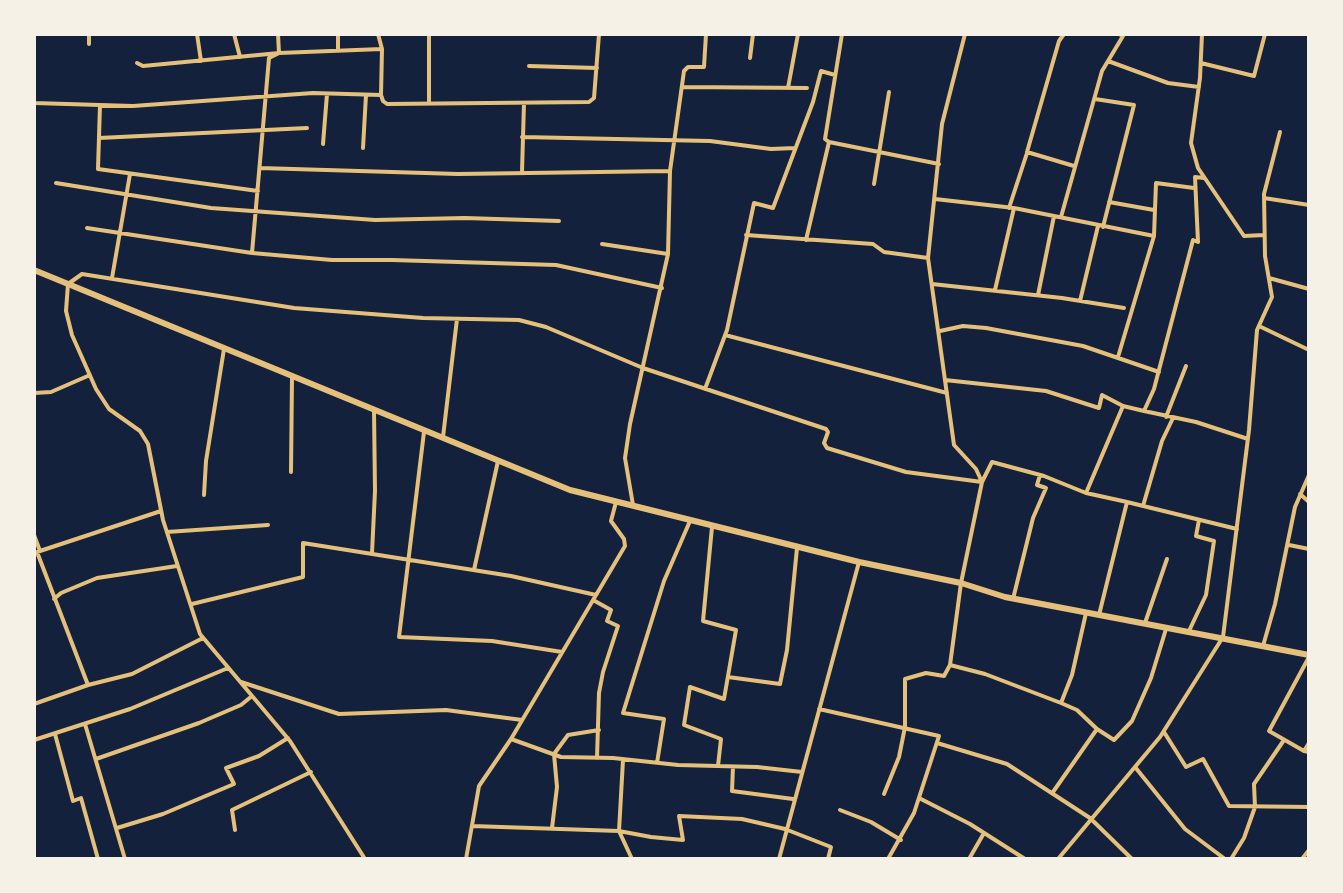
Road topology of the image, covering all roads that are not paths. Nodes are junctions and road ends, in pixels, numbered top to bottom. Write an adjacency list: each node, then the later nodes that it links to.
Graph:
1 (89, 34): 18 (street)
2 (197, 34): 24 (street)
3 (234, 34): 22 (street)
4 (278, 34): 21 (street)
5 (338, 34): 20 (street)
6 (378, 34): 19 (street)
7 (429, 34): 43 (street)
8 (599, 34): 29 (street)
9 (706, 34): 31 (street)
10 (753, 34): 23 (street)
11 (798, 34): 33 (street)
12 (842, 34): 30 (street)
13 (964, 34): 57 (street)
14 (1064, 34): 55 (street)
15 (1119, 34): 25 (street)
16 (1202, 34): 27 (street)
17 (1265, 34): 27 (street)
18 (89, 44)
19 (382, 49): 20 (street); 38 (street)
20 (338, 51): 21 (street)
21 (279, 53): 22 (street); 40 (street)
22 (240, 57): 24 (street)
23 (750, 58)
24 (201, 61): 26 (street)
25 (1108, 61): 32 (street); 41 (street)
26 (137, 63)
27 (1201, 63): 32 (street)
28 (529, 66): 29 (street)
29 (597, 68): 42 (street)
30 (835, 75): 51 (street); 54 (street)
31 (683, 87): 33 (street); 50 (street)
32 (1199, 87): 63 (street)
33 (788, 88): 34 (street)
34 (807, 88)
35 (889, 92): 56 (street)
36 (327, 94): 37 (street); 40 (street); 52 (street)
37 (366, 95): 38 (street); 53 (street)
38 (381, 95): 43 (street)
39 (34, 96): 44 (street)
40 (266, 96): 44 (street); 46 (street)
41 (1095, 99): 58 (street); 71 (street)
42 (524, 102): 43 (street); 48 (street)
43 (429, 104)
44 (100, 105): 49 (street)
45 (307, 128): 46 (street)
46 (263, 130): 49 (street); 59 (street)
47 (1280, 132): 69 (street)
48 (522, 137): 50 (street); 61 (street)
49 (99, 138): 62 (street)
50 (674, 141): 54 (street); 60 (street)
51 (829, 142): 56 (street); 85 (street)
52 (323, 144)
53 (363, 148)
54 (795, 148): 82 (street)
55 (1027, 152): 58 (street); 73 (street)
56 (880, 153): 57 (street); 65 (street)
57 (939, 164): 70 (street)
58 (1074, 166): 77 (street)
59 (260, 168): 61 (street); 67 (street)
60 (670, 171): 61 (street); 88 (street)
61 (522, 172)
62 (131, 173): 67 (street); 68 (street)
63 (1204, 178): 66 (street); 83 (street)
64 (56, 183): 68 (street)
65 (874, 184)
66 (1195, 188): 75 (street); 110 (street)
67 (258, 191): 74 (street)
68 (127, 193): 74 (street); 81 (street)
69 (1264, 198): 72 (street); 83 (street)
70 (935, 199): 73 (street); 89 (street)
71 (1109, 202): 75 (street); 79 (street)
72 (1309, 205)
73 (1012, 208): 76 (street); 97 (street)
74 (256, 209): 78 (street); 87 (street)
75 (1155, 210): 84 (street)
76 (1054, 216): 77 (street); 98 (street)
77 (1061, 217): 79 (street)
78 (559, 221)
79 (1100, 227): 84 (street); 99 (street)
80 (87, 228): 81 (street)
81 (120, 234): 87 (street); 91 (street)
82 (746, 235): 85 (street); 104 (street)
83 (1265, 235): 92 (street)
84 (1154, 236): 107 (street)
85 (806, 240): 89 (street)
86 (602, 244): 88 (street)
87 (252, 253): 95 (street)
88 (668, 254): 95 (street)
89 (928, 258): 94 (street)
90 (34, 270): 93 (main road)
91 (112, 278): 93 (street); 101 (street)
92 (1269, 278): 96 (street); 102 (street)
93 (68, 284): 105 (main road); 111 (street)
94 (932, 284): 97 (street); 103 (street)
95 (662, 288): 109 (street)
96 (1309, 289)
97 (995, 290): 98 (street)
98 (1038, 295): 99 (street)
99 (1080, 301): 100 (street)
100 (1124, 308)
101 (457, 318): 109 (street); 124 (street)
102 (1259, 326): 106 (street); 123 (street)
103 (940, 331): 107 (street); 113 (street)
104 (725, 335): 114 (street); 116 (street)
105 (224, 349): 112 (main road); 132 (street)
106 (1309, 350)
107 (1118, 357): 110 (street)
108 (1186, 366): 120 (street)
109 (643, 368): 114 (street); 137 (street)
110 (1160, 372): 119 (street)
111 (90, 375): 115 (street); 138 (street)
112 (292, 377): 118 (main road); 126 (street)
113 (945, 380): 116 (street); 117 (street)
114 (705, 389): 129 (street)
115 (34, 393)
116 (947, 393): 129 (street)
117 (1123, 406): 119 (street); 130 (street)
118 (374, 411): 122 (main road); 150 (street)
119 (1144, 411): 120 (street)
120 (1166, 417): 121 (street)
121 (1173, 418): 123 (street); 136 (street)
122 (424, 432): 124 (main road); 151 (street)
123 (1248, 439): 143 (street)
124 (443, 440): 125 (main road)
125 (498, 461): 133 (main road); 155 (street)
126 (291, 472)
127 (1040, 475): 129 (street); 130 (street); 159 (street)
128 (1309, 475): 131 (street)
129 (982, 482): 156 (street)
130 (1086, 493): 134 (street)
131 (1300, 494): 135 (street); 146 (street)
132 (204, 495)
133 (616, 502): 137 (main road); 157 (street)
134 (1127, 502): 136 (street); 162 (street)
135 (1309, 502)
136 (1143, 506): 139 (street)
137 (633, 507): 140 (main road)
138 (161, 511): 144 (street); 149 (street)
139 (1199, 520): 143 (street); 165 (street)
140 (690, 521): 142 (main road); 198 (street)
141 (268, 525): 144 (street)
142 (712, 527): 147 (main road); 173 (street)
143 (1237, 529): 166 (street)
144 (167, 532): 154 (street)
145 (34, 535): 149 (street)
146 (1289, 545): 148 (street); 168 (street)
147 (797, 548): 153 (main road); 173 (street)
148 (1309, 549)
149 (37, 552): 158 (street)
150 (372, 553): 151 (street); 160 (street)
151 (407, 559): 155 (street); 169 (street)
152 (1167, 559): 163 (street)
153 (859, 562): 156 (main road); 179 (street)
154 (178, 566): 158 (street); 160 (street)
155 (474, 570): 157 (street)
156 (961, 583): 159 (main road); 171 (street)
157 (594, 597): 169 (street); 184 (street)
158 (54, 599): 175 (street)
159 (1013, 599): 161 (main road)
160 (192, 604): 167 (street)
161 (1086, 612): 162 (main road); 177 (street)
162 (1099, 615): 163 (main road)
163 (1145, 623): 164 (main road)
164 (1167, 627): 165 (main road); 183 (street)
165 (1189, 631): 166 (main road)
166 (1223, 637): 168 (main road); 185 (street)
167 (203, 638): 172 (street); 175 (street)
168 (1263, 646): 170 (main road)
169 (562, 652): 180 (street)
170 (1309, 656): 190 (street)
171 (950, 665): 177 (street); 182 (street)
172 (228, 668): 174 (street); 181 (street)
173 (728, 677): 199 (street)
174 (239, 681): 176 (street); 180 (street)
175 (88, 685): 178 (street)
176 (252, 696): 187 (street); 196 (street)
177 (1061, 703): 183 (street)
178 (34, 704)
179 (819, 709): 182 (street); 203 (street)
180 (522, 720): 188 (street)
181 (85, 724): 186 (street); 196 (street)
182 (905, 727): 191 (street); 205 (street)
183 (1097, 729): 204 (street)
184 (599, 730): 194 (street); 195 (street)
185 (1164, 732): 201 (street); 208 (street)
186 (55, 734): 189 (street); 221 (street)
187 (288, 738): 202 (street); 213 (street)
188 (511, 739): 194 (street); 212 (street)
189 (34, 740)
190 (1284, 740): 193 (street); 208 (street)
191 (937, 743): 204 (street); 206 (street)
192 (1309, 743): 193 (street)
193 (1307, 752)
194 (554, 754): 195 (street); 214 (street)
195 (597, 758): 197 (street)
196 (96, 759): 213 (street)
197 (623, 759): 198 (street); 217 (street)
198 (657, 763): 199 (street)
199 (718, 766): 200 (street)
200 (733, 767): 203 (street); 207 (street)
201 (1135, 767): 211 (street); 233 (street)
202 (311, 772): 216 (street); 223 (street)
203 (802, 772): 207 (street)
204 (1053, 792): 211 (street)
205 (884, 794)
206 (919, 798): 218 (street); 219 (street)
207 (794, 800): 215 (street)
208 (1255, 807): 209 (street); 234 (street)
209 (1309, 807)
210 (840, 810): 219 (street)
211 (1090, 818): 231 (street); 232 (street)
212 (472, 826): 214 (street); 224 (street)
213 (117, 828): 222 (street)
214 (552, 828): 217 (street)
215 (785, 829): 217 (street); 226 (street); 227 (street)
216 (235, 830)
217 (619, 831): 225 (street)
218 (984, 832): 229 (street); 230 (street)
219 (901, 840): 228 (street)
220 (1309, 850): 235 (street)
221 (98, 859)
222 (125, 859)
223 (365, 859)
224 (466, 859)
225 (632, 859)
226 (779, 859)
227 (828, 859)
228 (888, 859)
229 (969, 859)
230 (1025, 859)
231 (1058, 859)
232 (1132, 859)
233 (1225, 859)
234 (1231, 859)
235 (1302, 859)

